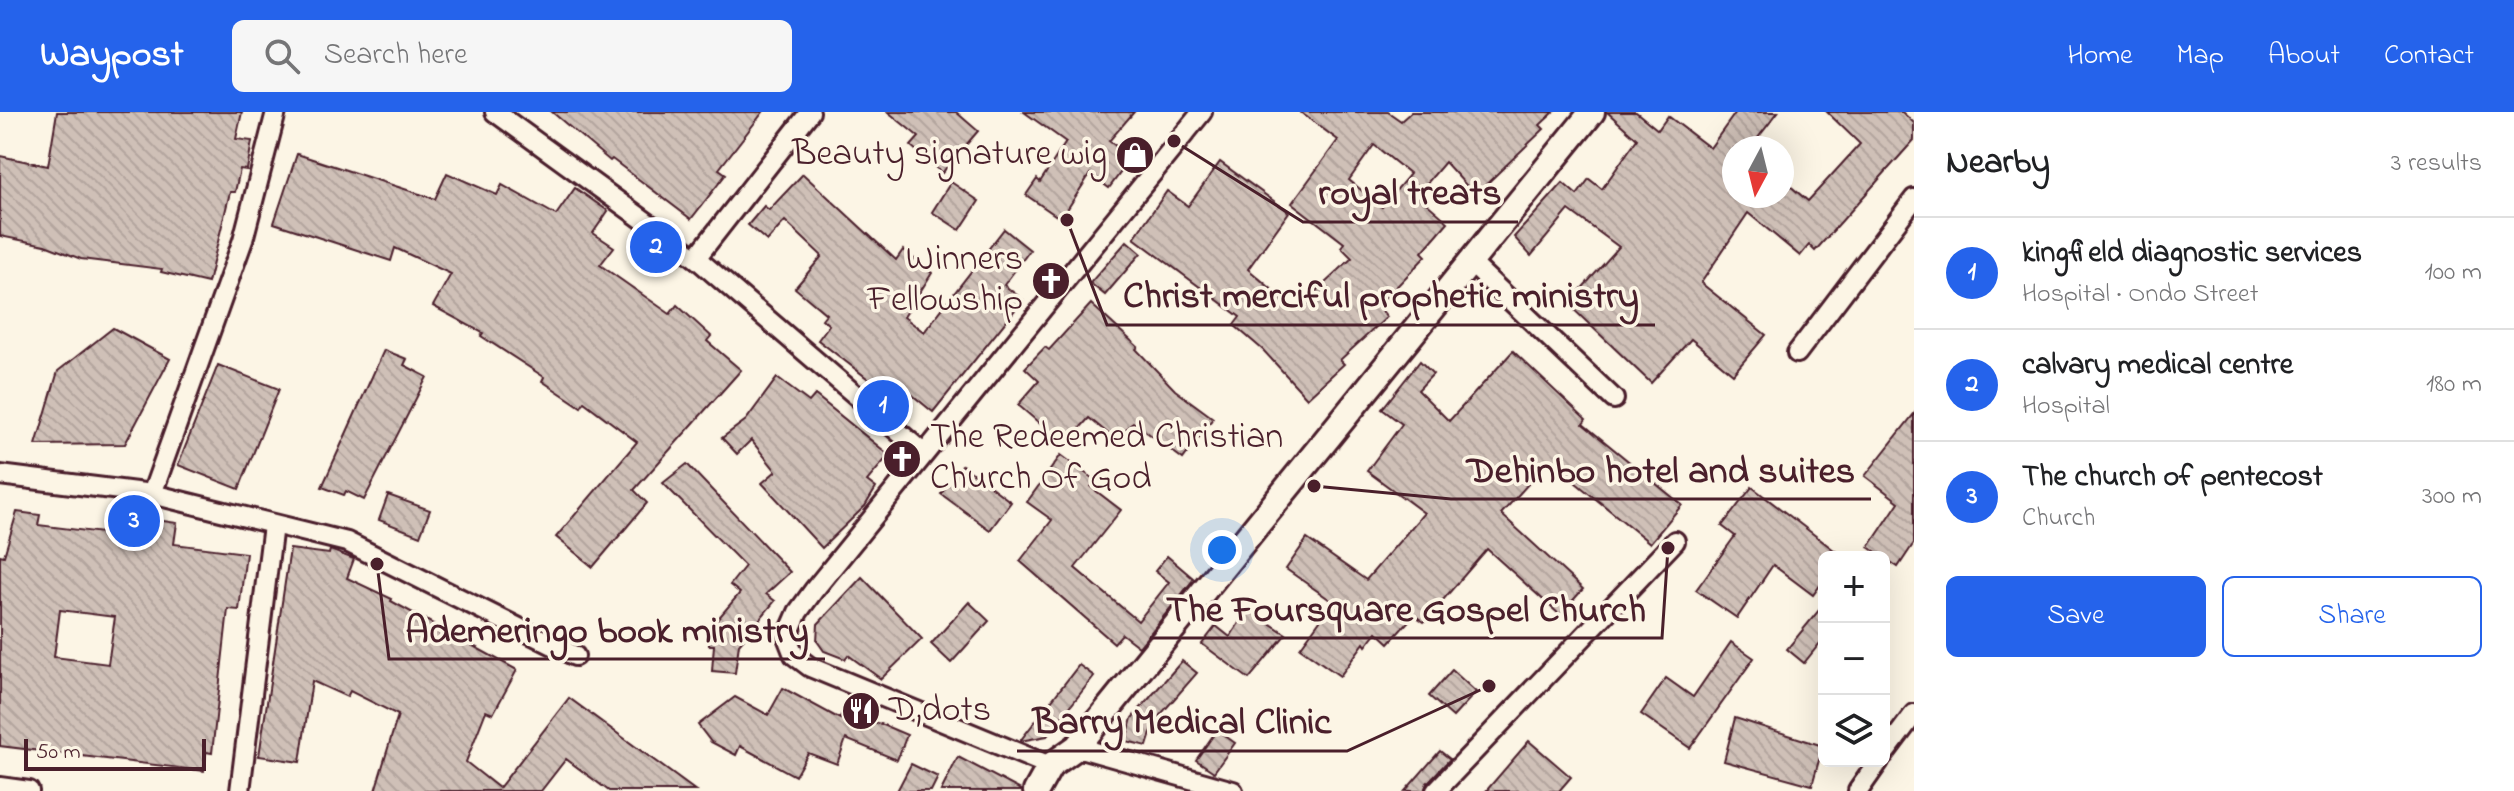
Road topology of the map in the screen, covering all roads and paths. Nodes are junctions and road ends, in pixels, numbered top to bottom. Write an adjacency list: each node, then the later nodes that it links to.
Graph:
1 (276, 112): 13 (street)
2 (495, 112): 7 (street)
3 (810, 112): 7 (street)
4 (1202, 112): 11 (street)
5 (1592, 112): 8 (street)
6 (1914, 199): 9 (street)
7 (696, 258): 11 (street)
8 (1471, 263): 10 (street); 19 (street)
9 (1797, 353)
10 (1614, 399)
11 (922, 452): 20 (street)
12 (0, 475): 13 (street)
13 (152, 494): 14 (street)
14 (273, 525): 16 (street); 24 (street)
15 (1675, 541): 27 (street)
16 (575, 656)
17 (1914, 714): 18 (street)
18 (1890, 746)
19 (1077, 747): 20 (street); 26 (street)
20 (1050, 766): 25 (street)
21 (1875, 767): 28 (street)
22 (0, 787): 23 (street)
23 (29, 791)
24 (240, 791)
25 (1036, 791)
26 (1233, 791)
27 (1436, 791)
28 (1858, 791)

